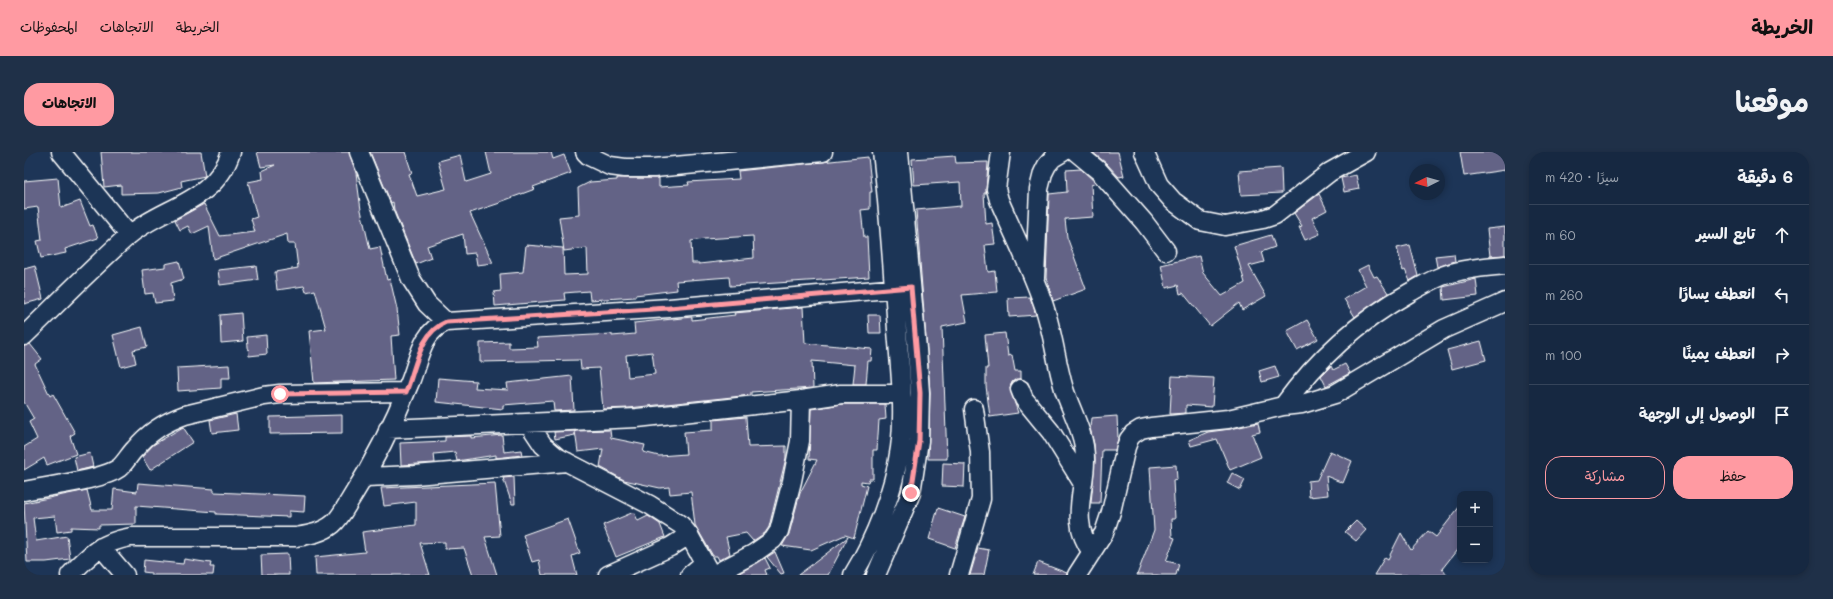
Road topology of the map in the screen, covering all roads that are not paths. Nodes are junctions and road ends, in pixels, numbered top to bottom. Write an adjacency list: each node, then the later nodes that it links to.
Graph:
1 (61, 152): 13 (street)
2 (231, 152): 13 (street)
3 (359, 152): 19 (street)
4 (585, 152): 5 (street)
5 (823, 152)
6 (882, 152): 17 (street)
7 (899, 152): 17 (street)
8 (1001, 152): 16 (street)
9 (1063, 152): 16 (street)
10 (1076, 152): 14 (street)
11 (1144, 152): 12 (street)
12 (1366, 152)
13 (129, 235): 20 (street)
14 (1166, 251)
15 (1505, 265): 25 (street)
16 (1035, 283): 31 (street)
17 (903, 289): 19 (street); 23 (street); 42 (street)
18 (1505, 302): 25 (street)
19 (446, 322): 22 (street)
20 (24, 336)
21 (1020, 389): 31 (street)
22 (406, 392): 28 (street); 32 (street)
23 (901, 394): 24 (street); 41 (street)
24 (801, 400): 27 (street); 36 (street)
25 (1283, 406): 35 (street)
26 (974, 409): 43 (street)
27 (529, 424): 28 (street); 29 (street)
28 (388, 429): 30 (street)
29 (567, 462): 30 (street); 33 (street)
30 (365, 477): 34 (street)
31 (1082, 482): 35 (street)
32 (24, 491)
33 (689, 535): 36 (street); 39 (street)
34 (102, 547): 37 (street); 38 (street)
35 (1092, 552): 44 (street)
36 (709, 571): 40 (street)
37 (70, 575)
38 (126, 575)
39 (608, 575)
40 (690, 575)
41 (853, 575)
42 (876, 575)
43 (959, 575)
44 (1078, 575)

